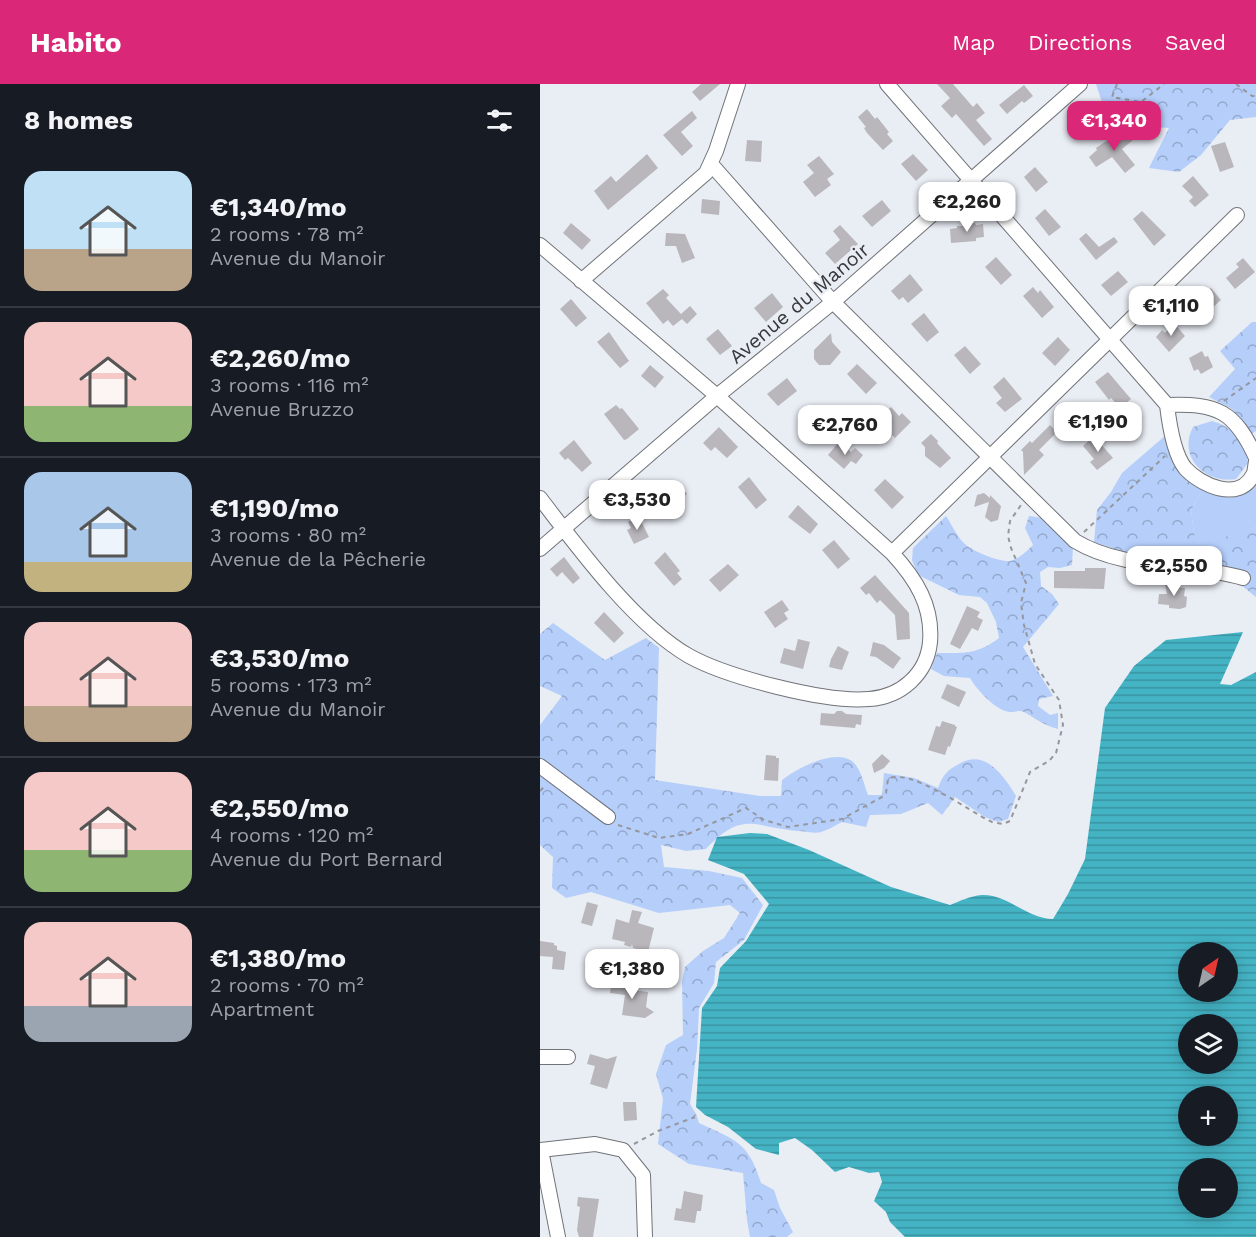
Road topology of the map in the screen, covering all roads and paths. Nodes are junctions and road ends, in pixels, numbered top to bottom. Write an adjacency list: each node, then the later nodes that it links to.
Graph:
1 (738, 84): 8 (street)
2 (887, 84): 9 (street)
3 (1080, 84): 9 (street, Avenue du Manoir)
4 (1117, 84): 5 (path)
5 (1164, 84)
6 (1236, 84): 7 (path)
7 (1256, 96)
8 (711, 164): 12 (street); 13 (street)
9 (970, 181): 13 (street, Avenue du Manoir); 14 (street)
10 (1237, 215): 14 (street)
11 (540, 245): 12 (street)
12 (581, 281): 16 (street)
13 (833, 302): 16 (street, Avenue du Manoir); 20 (street)
14 (1108, 339): 17 (street); 20 (street)
15 (1256, 378): 18 (path)
16 (717, 396): 24 (street, Avenue du Manoir); 27 (street)
17 (1167, 405): 18 (street); 19 (street)
18 (1212, 409): 21 (street)
19 (1176, 446): 21 (street); 25 (path)
20 (988, 457): 25 (street); 27 (street)
21 (1256, 459)
22 (540, 498): 24 (street)
23 (1024, 501): 30 (path)
24 (563, 529): 26 (street, Avenue du Manoir); 27 (street)
25 (1075, 541): 28 (street)
26 (540, 549)
27 (892, 553)
28 (1243, 578)
29 (540, 766): 30 (street)
30 (608, 817)
31 (540, 1057): 32 (street)
32 (568, 1057)
33 (694, 1117): 35 (path)
34 (540, 1150): 35 (street); 36 (street)
35 (623, 1150): 37 (street)
36 (558, 1237)
37 (645, 1237)

